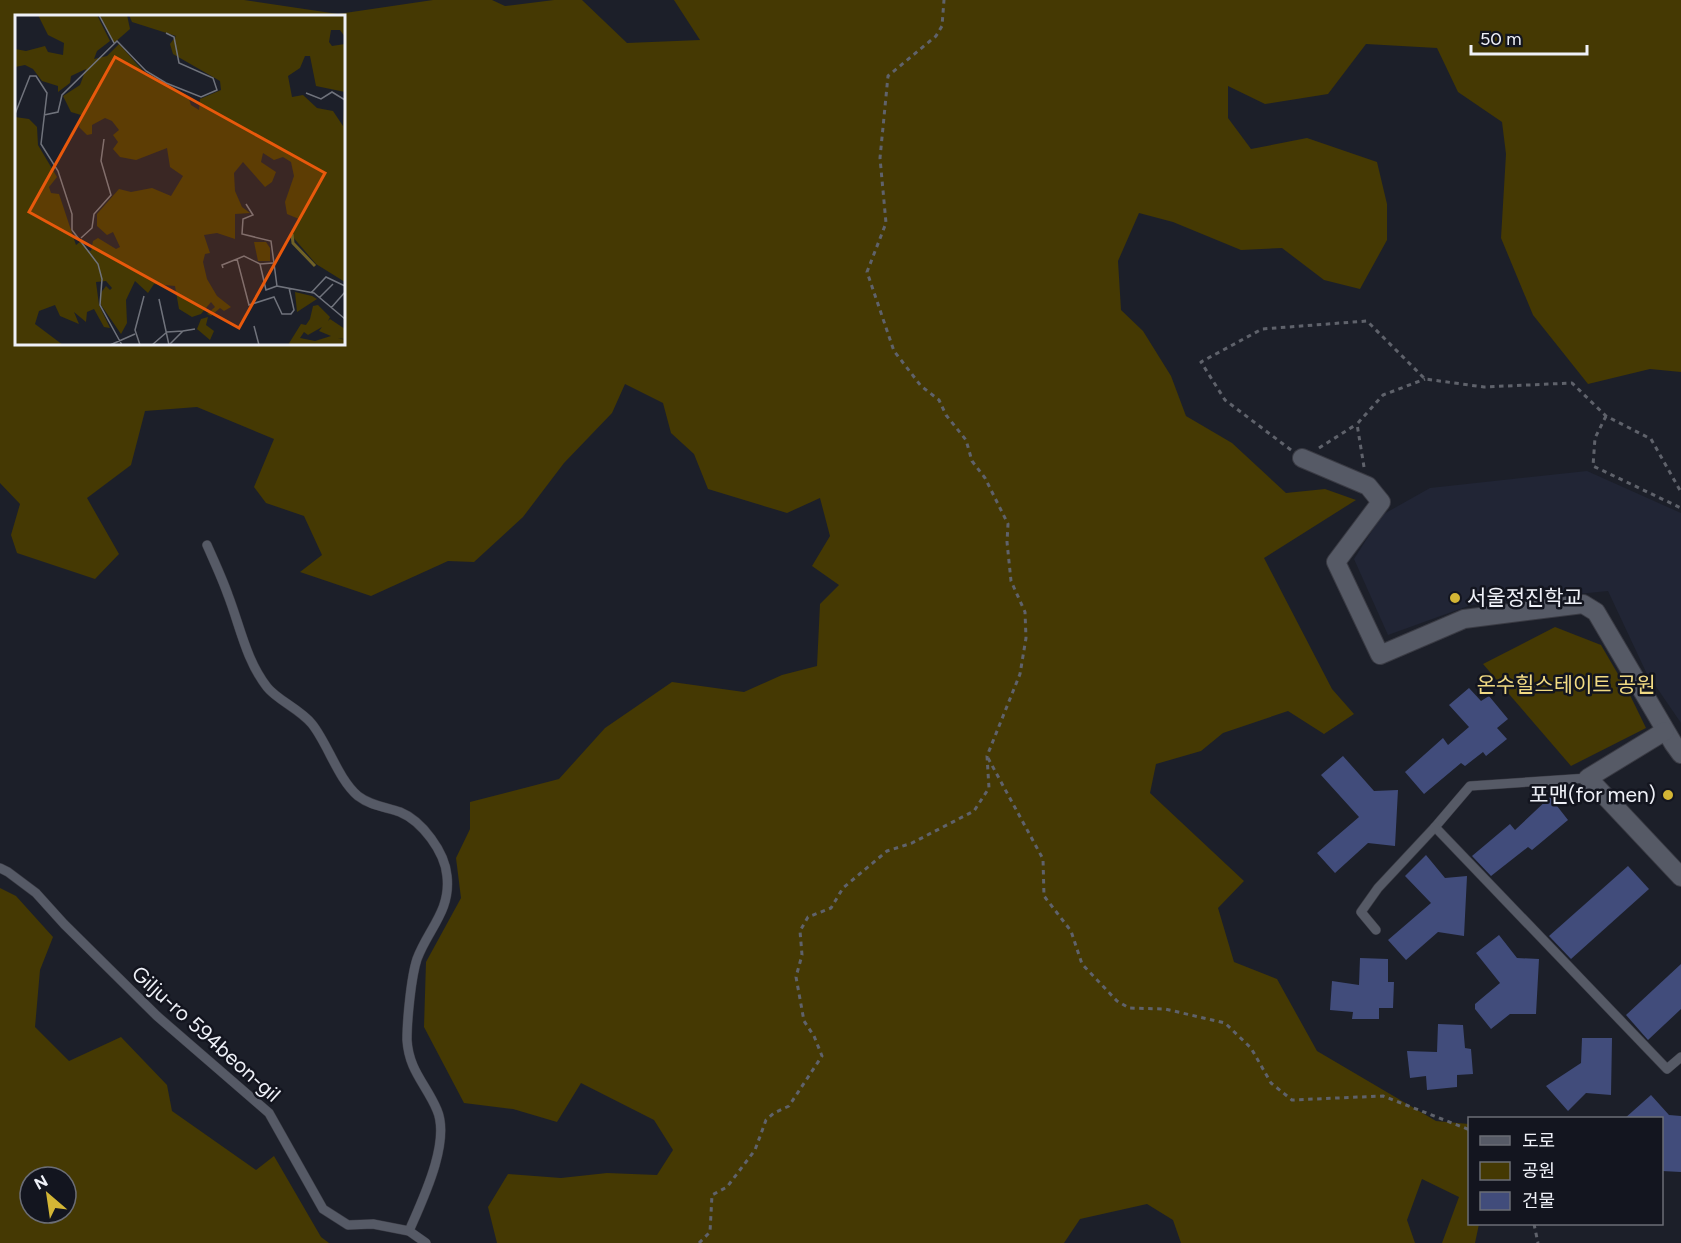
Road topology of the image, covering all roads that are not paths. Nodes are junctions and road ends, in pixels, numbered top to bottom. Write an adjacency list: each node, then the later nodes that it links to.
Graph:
1 (1302, 458): 3 (street)
2 (207, 545): 11 (lane)
3 (1665, 731): 4 (street); 5 (street)
4 (1681, 754)
5 (1588, 778): 6 (lane); 8 (street)
6 (1435, 827): 9 (lane); 10 (lane)
7 (0, 868): 11 (lane, Gilju-ro 594beon-gil)
8 (1681, 877)
9 (1376, 930)
10 (1681, 1057)
11 (409, 1231): 12 (lane)
12 (426, 1243)

